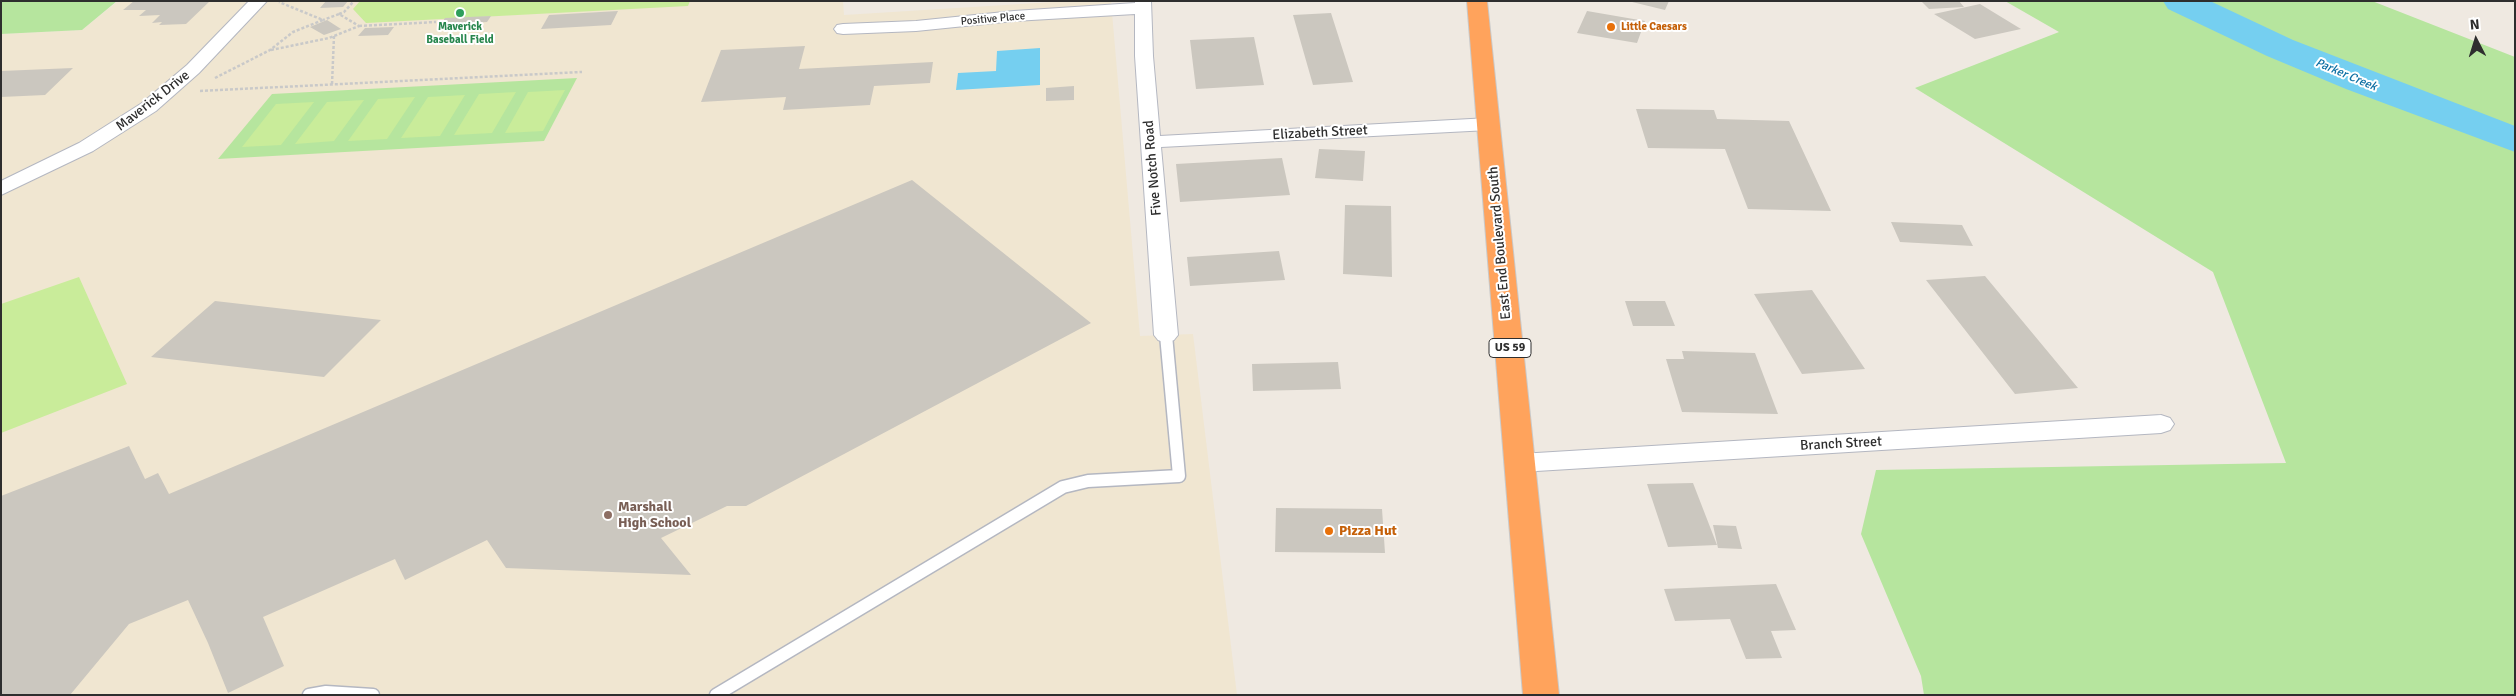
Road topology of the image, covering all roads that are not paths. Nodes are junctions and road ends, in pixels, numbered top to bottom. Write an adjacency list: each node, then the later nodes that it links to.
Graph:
1 (259, 1): 7 (street, Maverick Drive)
2 (1477, 1): 5 (highway, East End Boulevard South / US 59)
3 (1143, 5): 4 (street, Positive Place); 6 (street, Five Notch Road)
4 (843, 28)
5 (1489, 124): 6 (street, Elizabeth Street); 10 (highway, East End Boulevard South / US 59)
6 (1150, 142): 8 (street, Five Notch Road)
7 (1, 189)
8 (1166, 335): 13 (lane)
9 (2161, 424): 10 (street, Branch Street)
10 (1520, 463): 14 (highway, East End Boulevard South / US 59)
11 (309, 695): 12 (lane)
12 (373, 695)
13 (716, 695)
14 (1541, 695)

